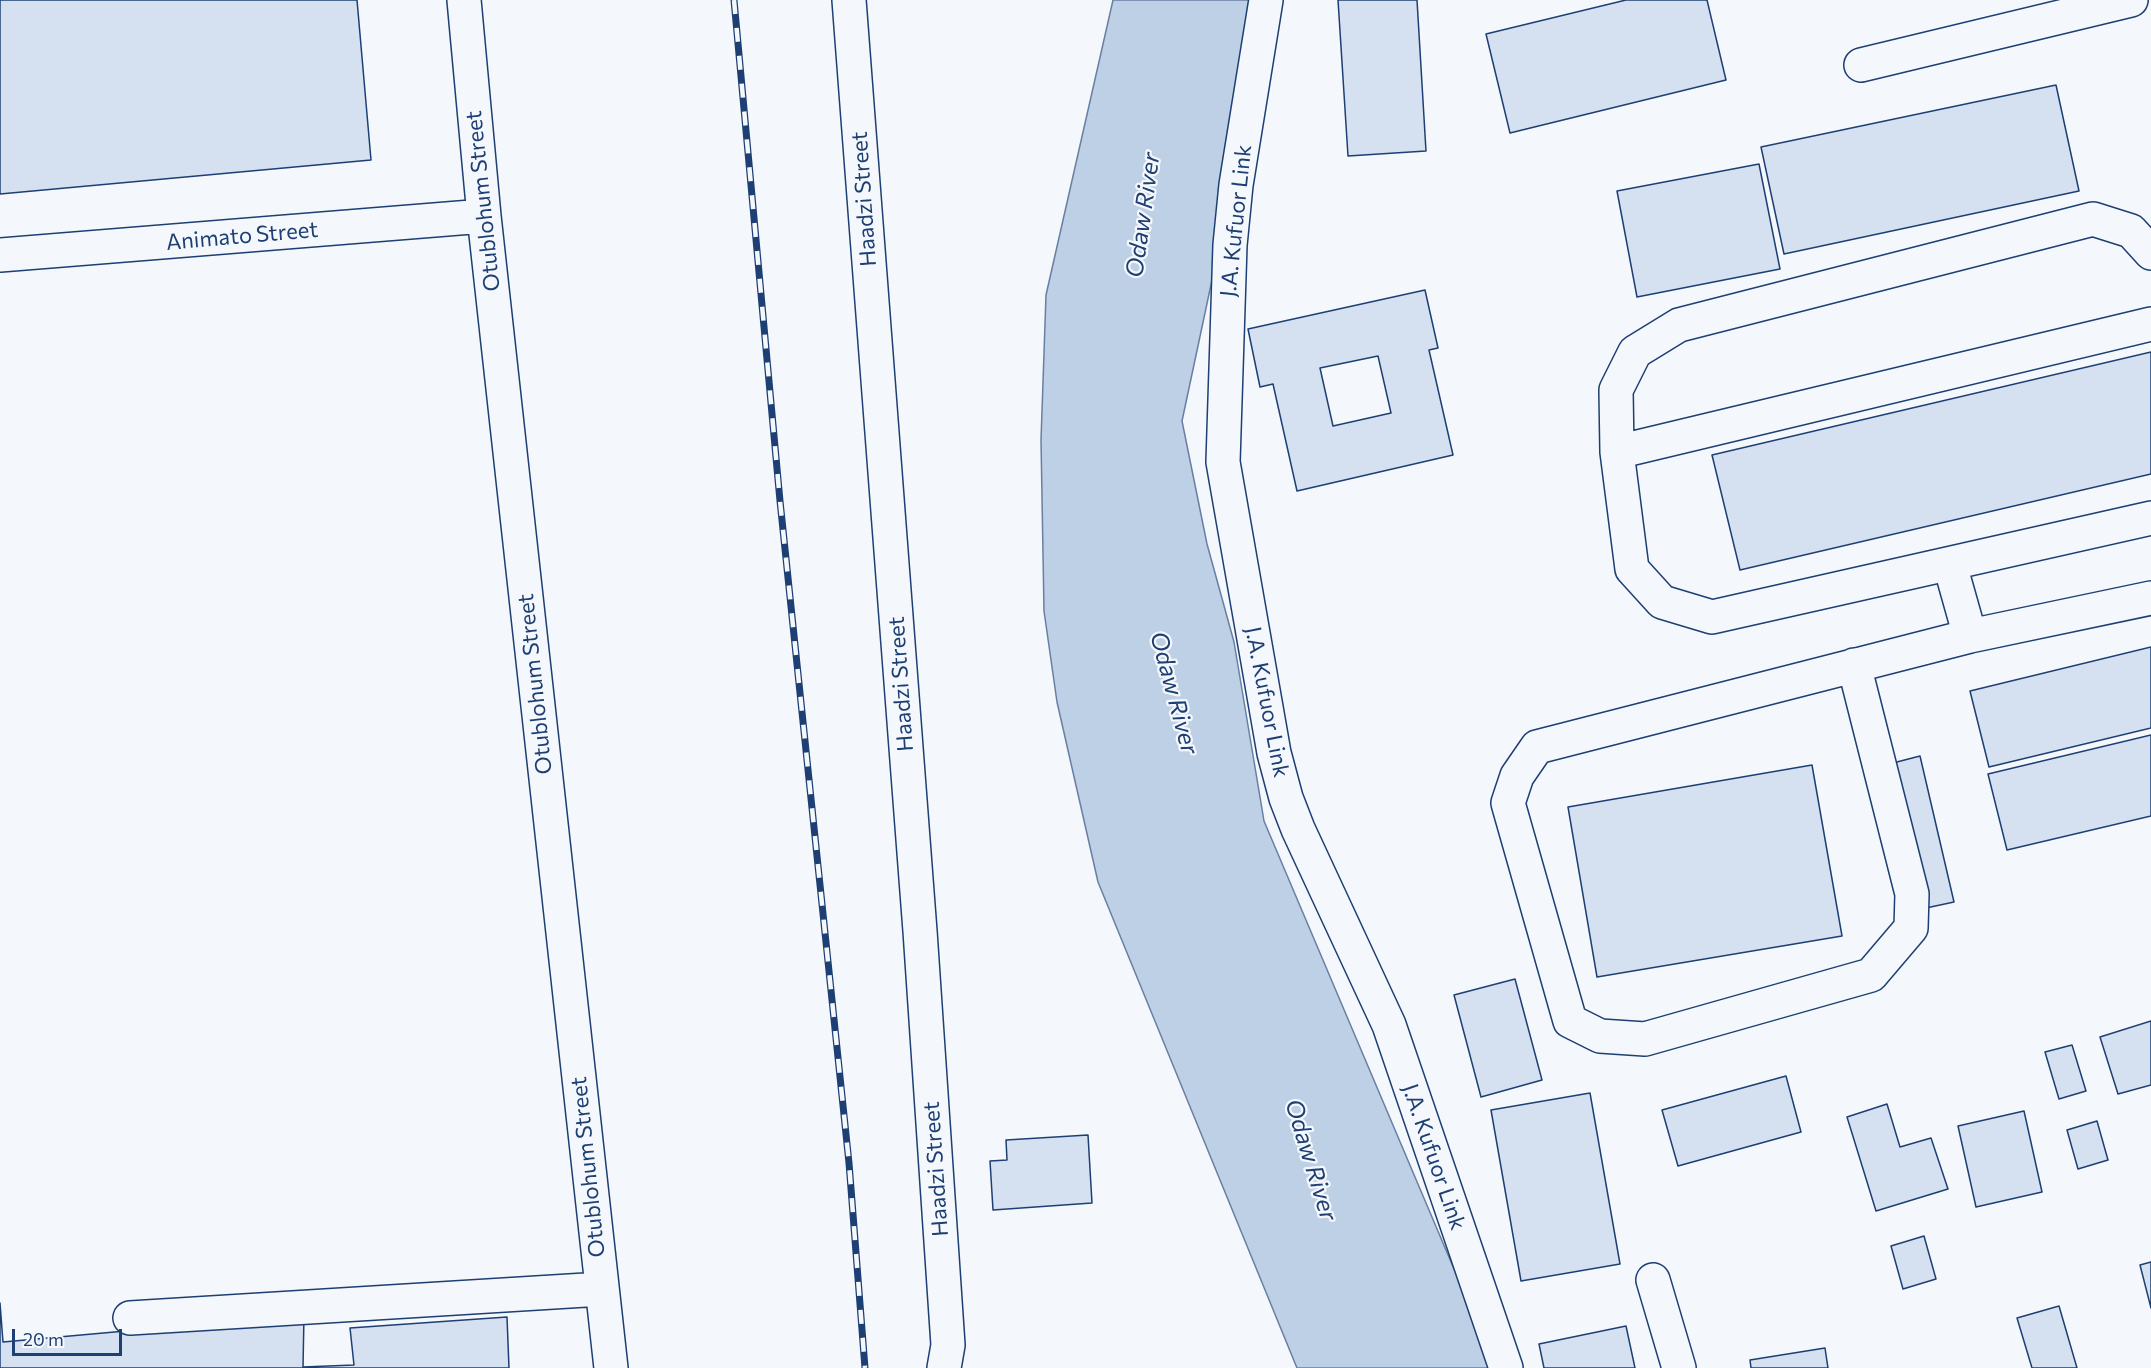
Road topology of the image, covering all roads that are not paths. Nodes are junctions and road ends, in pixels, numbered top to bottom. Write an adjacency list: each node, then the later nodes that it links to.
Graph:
1 (464, 0): 7 (street, Otublohum Street)
2 (849, 0): 21 (street, Haadzi Street)
3 (1266, 0): 22 (street, J.A. Kufuor Link)
4 (2131, 0): 5 (street)
5 (2093, 4): 6 (street)
6 (1861, 65)
7 (484, 216): 9 (street, Animato Street); 18 (street, Otublohum Street)
8 (2151, 253): 11 (street)
9 (0, 255)
10 (2151, 324): 11 (street)
11 (1617, 452): 13 (street)
12 (2151, 518): 13 (street)
13 (1950, 565): 15 (street)
14 (2151, 598): 15 (street)
15 (1970, 636): 16 (street)
16 (1854, 665): 16 (street)
17 (1653, 1280): 23 (street)
18 (602, 1289): 19 (street); 20 (street, Otublohum Street)
19 (130, 1318)
20 (610, 1368)
21 (944, 1368)
22 (1506, 1368)
23 (1679, 1368)

